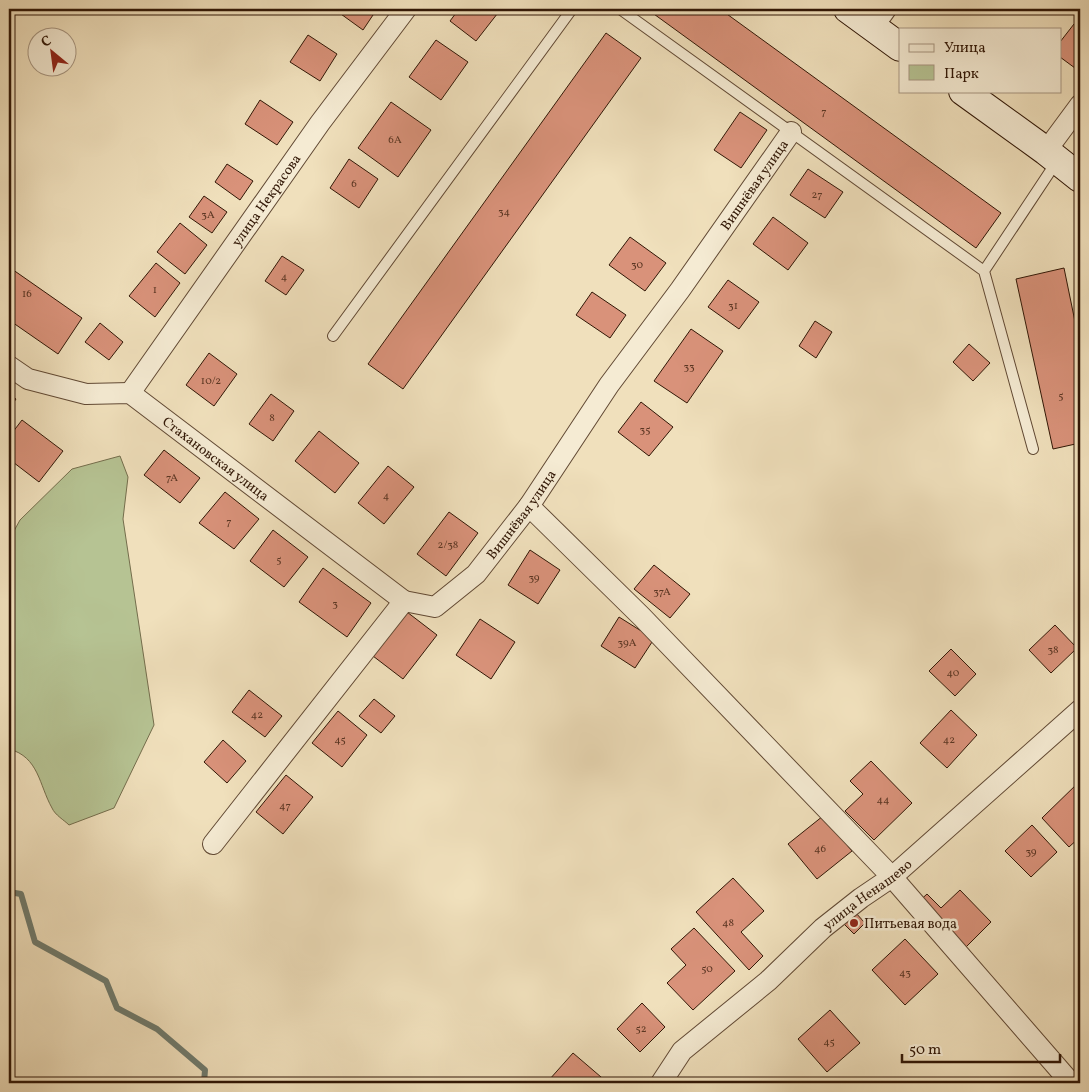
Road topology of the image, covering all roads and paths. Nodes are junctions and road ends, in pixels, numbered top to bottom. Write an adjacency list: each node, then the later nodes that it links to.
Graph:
1 (406, 9): 15 (street, улица Некрасова)
2 (572, 9): 13 (lane)
3 (620, 9): 9 (lane)
4 (848, 9): 5 (street)
5 (880, 18): 6 (street)
6 (899, 45)
7 (964, 92): 10 (street)
8 (1080, 105): 10 (street)
9 (791, 132): 12 (lane); 17 (street, Вишнёвая улица)
10 (1051, 156): 11 (street); 12 (lane)
11 (1080, 178)
12 (984, 271): 16 (lane)
13 (333, 336)
14 (9, 366): 15 (street)
15 (130, 393): 18 (street, Стахановская улица)
16 (1033, 449)
17 (529, 506): 18 (street, Вишнёвая улица); 21 (street)
18 (404, 601): 20 (street)
19 (1080, 710): 21 (street, улица Ненашево)
20 (213, 844)
21 (892, 877): 22 (street, улица Ненашево); 23 (street)
22 (661, 1083)
23 (1072, 1083)

